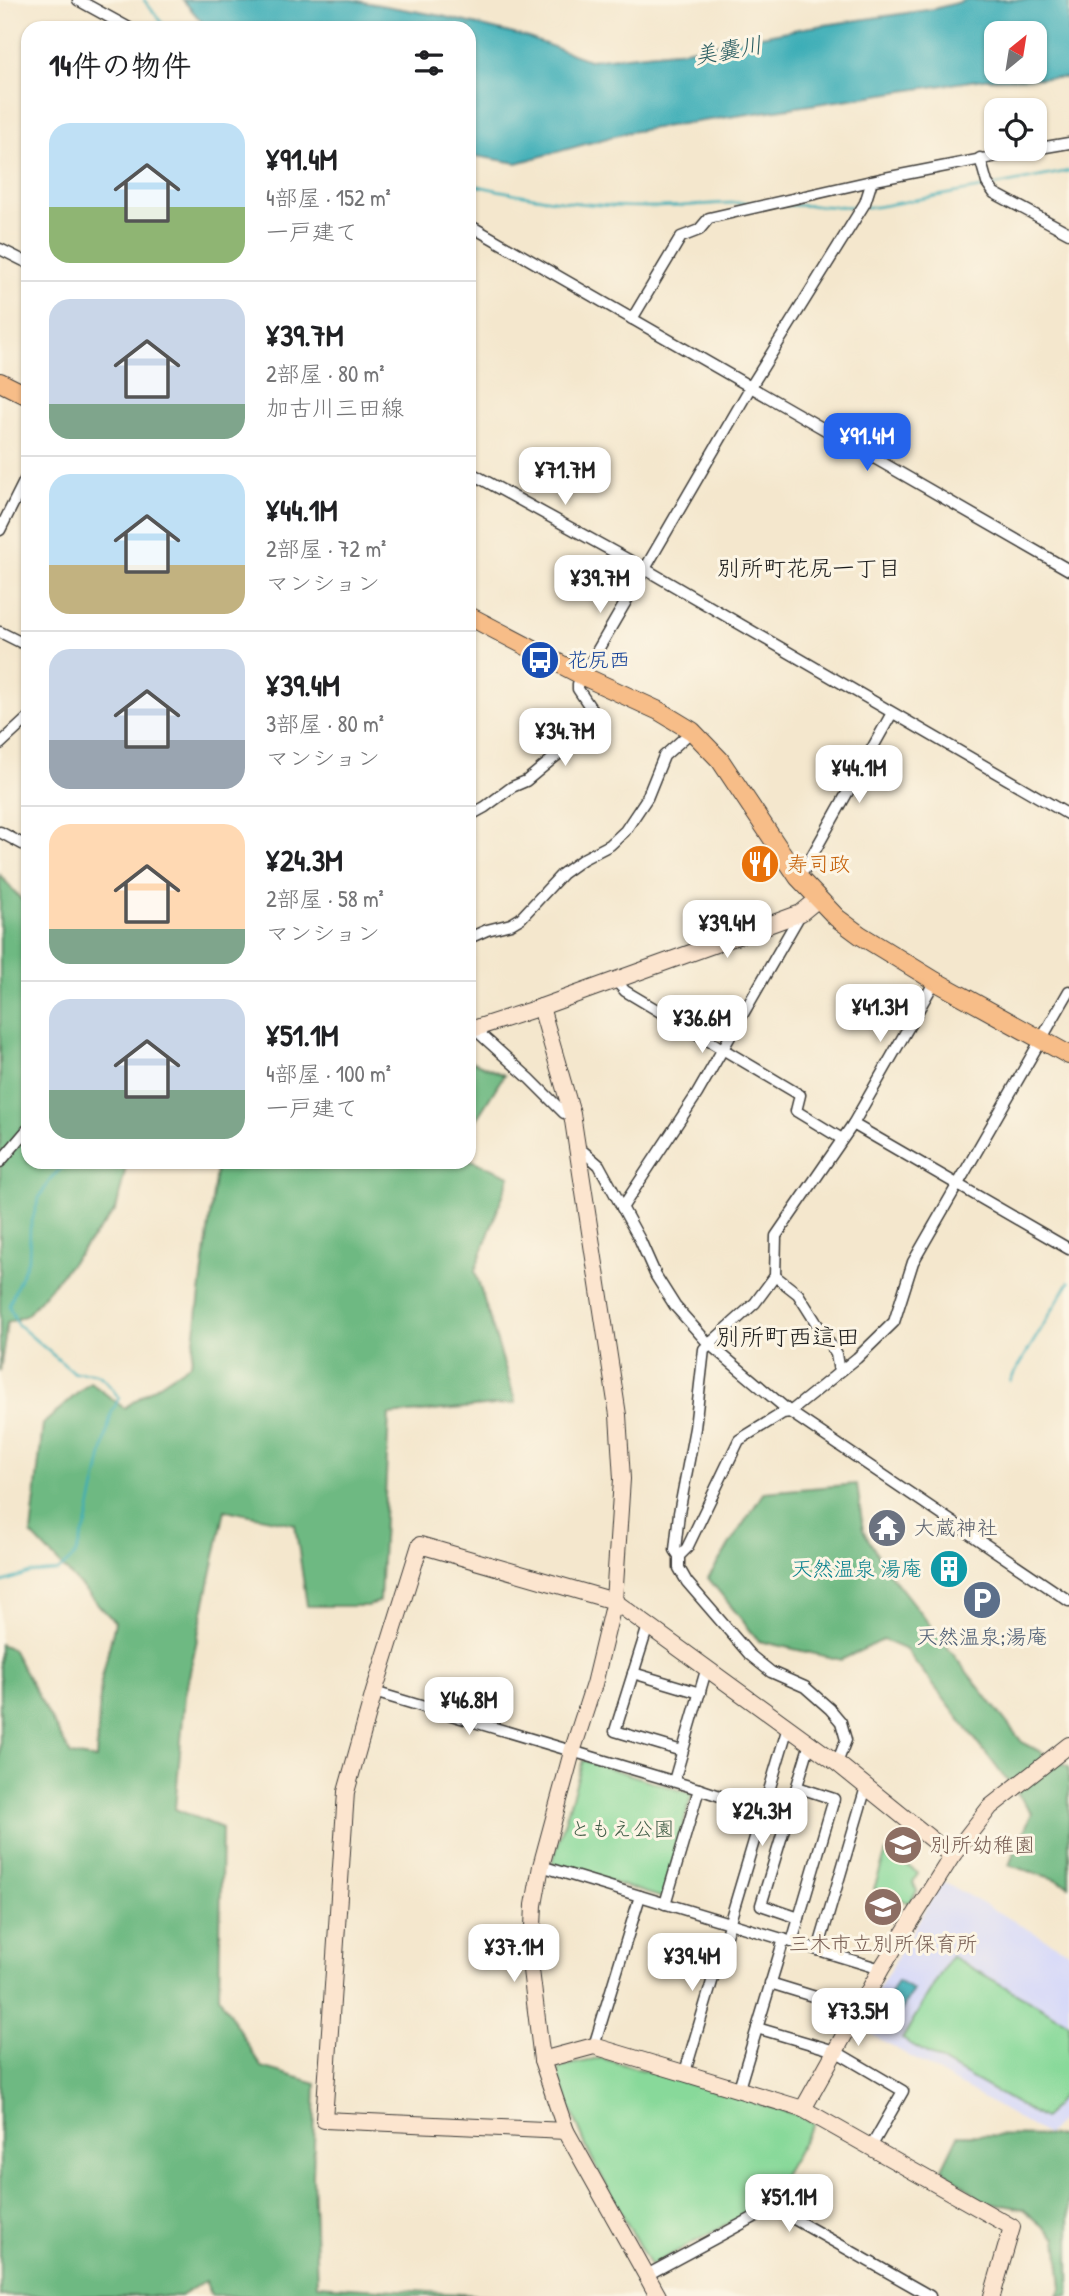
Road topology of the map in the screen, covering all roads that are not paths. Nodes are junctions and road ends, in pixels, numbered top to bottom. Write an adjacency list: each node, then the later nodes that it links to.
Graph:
1 (78, 0): 2 (street)
2 (117, 21)
3 (1069, 143): 4 (street)
4 (1047, 147)
5 (984, 157): 6 (street)
6 (980, 158): 7 (street); 9 (street)
7 (872, 181): 12 (street); 14 (street)
8 (476, 229): 12 (street)
9 (1069, 233)
10 (0, 249): 11 (street)
11 (21, 260)
12 (632, 319): 14 (street)
13 (0, 382): 15 (main road)
14 (750, 388): 19 (street); 20 (street)
15 (21, 392)
16 (476, 476): 19 (street)
17 (21, 488): 18 (street)
18 (0, 530)
19 (645, 569): 24 (street); 25 (street)
20 (1069, 570)
21 (476, 620): 24 (main road)
22 (0, 632): 23 (street)
23 (21, 642)
24 (583, 676): 27 (main road); 29 (street)
25 (892, 713): 30 (street); 33 (street)
26 (21, 724): 28 (street)
27 (692, 731): 33 (main road); 36 (street)
28 (0, 744)
29 (476, 812)
30 (1069, 815)
31 (0, 832): 32 (street)
32 (21, 843)
33 (798, 877): 34 (main road)
34 (818, 899): 35 (street); 38 (main road)
35 (801, 913): 37 (street); 44 (street)
36 (476, 936)
37 (615, 980): 40 (street); 44 (street)
38 (935, 981): 43 (main road); 47 (street)
39 (1069, 991): 43 (street)
40 (541, 1007): 41 (street); 46 (street)
41 (476, 1025)
42 (476, 1031): 46 (street)
43 (1041, 1041): 45 (main road); 52 (street)
44 (723, 1049): 49 (street); 53 (street)
45 (1069, 1055)
46 (572, 1114): 50 (street)
47 (853, 1124): 49 (street); 52 (street)
48 (21, 1137): 51 (street)
49 (842, 1139): 55 (street)
50 (578, 1147): 53 (street); 61 (street)
51 (0, 1162)
52 (957, 1184): 54 (street); 57 (street)
53 (622, 1208): 56 (street)
54 (1069, 1249)
55 (775, 1276): 56 (street); 57 (street)
56 (708, 1343): 58 (street); 59 (street)
57 (839, 1372): 58 (street)
58 (790, 1412): 59 (street); 60 (street)
59 (679, 1556): 72 (street)
60 (1067, 1598)
61 (614, 1601): 62 (street); 65 (street); 71 (street)
62 (648, 1626): 63 (street); 64 (street)
63 (708, 1667): 66 (street); 67 (street)
64 (633, 1673): 66 (street); 70 (street)
65 (374, 1692): 71 (street); 96 (street)
66 (700, 1693): 70 (street)
67 (788, 1727): 68 (street); 77 (street)
68 (810, 1743): 72 (street); 74 (street)
69 (1069, 1745): 78 (street)
70 (682, 1751): 73 (street)
71 (572, 1752): 73 (street); 79 (street)
72 (837, 1763): 75 (street)
73 (674, 1781): 76 (street)
74 (797, 1787): 82 (street); 82 (street)
75 (866, 1787): 78 (street); 85 (street)
76 (699, 1789): 77 (street); 81 (street)
77 (762, 1810): 83 (street)
78 (952, 1856): 86 (street)
79 (541, 1866): 80 (street); 92 (street)
80 (639, 1896): 81 (street); 90 (street)
81 (666, 1904): 83 (street)
82 (799, 1918): 84 (street)
83 (729, 1923): 84 (street); 93 (street)
84 (788, 1941): 85 (street); 87 (street)
85 (818, 1950): 86 (street)
86 (881, 1969): 88 (street)
87 (770, 1983): 88 (street); 89 (street)
88 (858, 2010): 91 (street)
89 (757, 2028): 91 (street); 94 (street)
90 (594, 2046): 92 (street); 93 (street)
91 (835, 2051): 95 (street); 97 (street)
92 (542, 2060): 96 (street)
93 (685, 2072): 94 (street)
94 (738, 2088): 95 (street)
95 (803, 2109): 97 (street)
96 (566, 2132): 98 (street)
97 (871, 2147): 101 (street)
98 (647, 2275): 99 (street); 100 (street)
99 (658, 2296)
100 (930, 2296)
101 (992, 2296)

